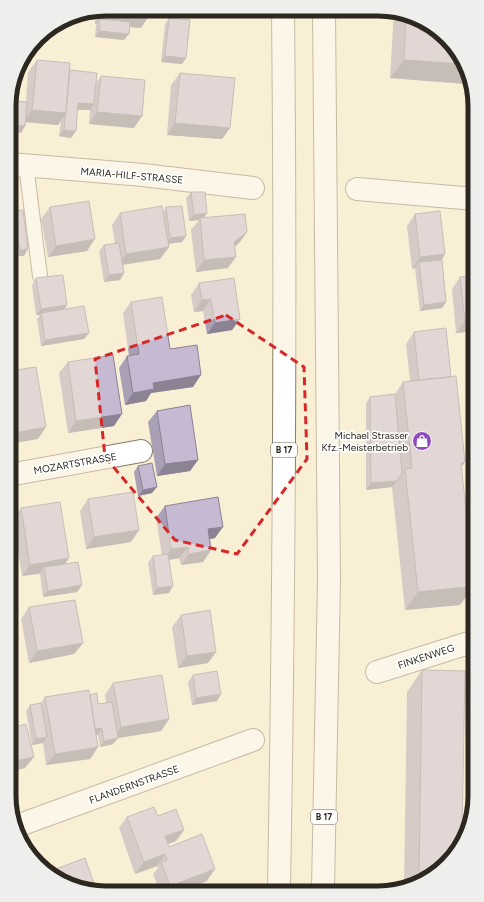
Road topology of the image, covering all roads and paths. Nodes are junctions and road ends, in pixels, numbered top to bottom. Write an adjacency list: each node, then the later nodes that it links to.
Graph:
1 (283, 16): 14 (main road, B 17)
2 (324, 16): 15 (main road, B 17)
3 (18, 164): 4 (main road, MARIA-HILF-STRASSE); 7 (lane)
4 (253, 188)
5 (357, 189): 6 (main road)
6 (468, 198)
7 (40, 276)
8 (141, 451): 9 (main road, MOZARTSTRASSE)
9 (16, 474)
10 (468, 644): 11 (main road, FINKENWEG)
11 (377, 672)
12 (253, 740): 13 (main road, FLANDERNSTRASSE)
13 (21, 824)
14 (279, 886)
15 (323, 886)

